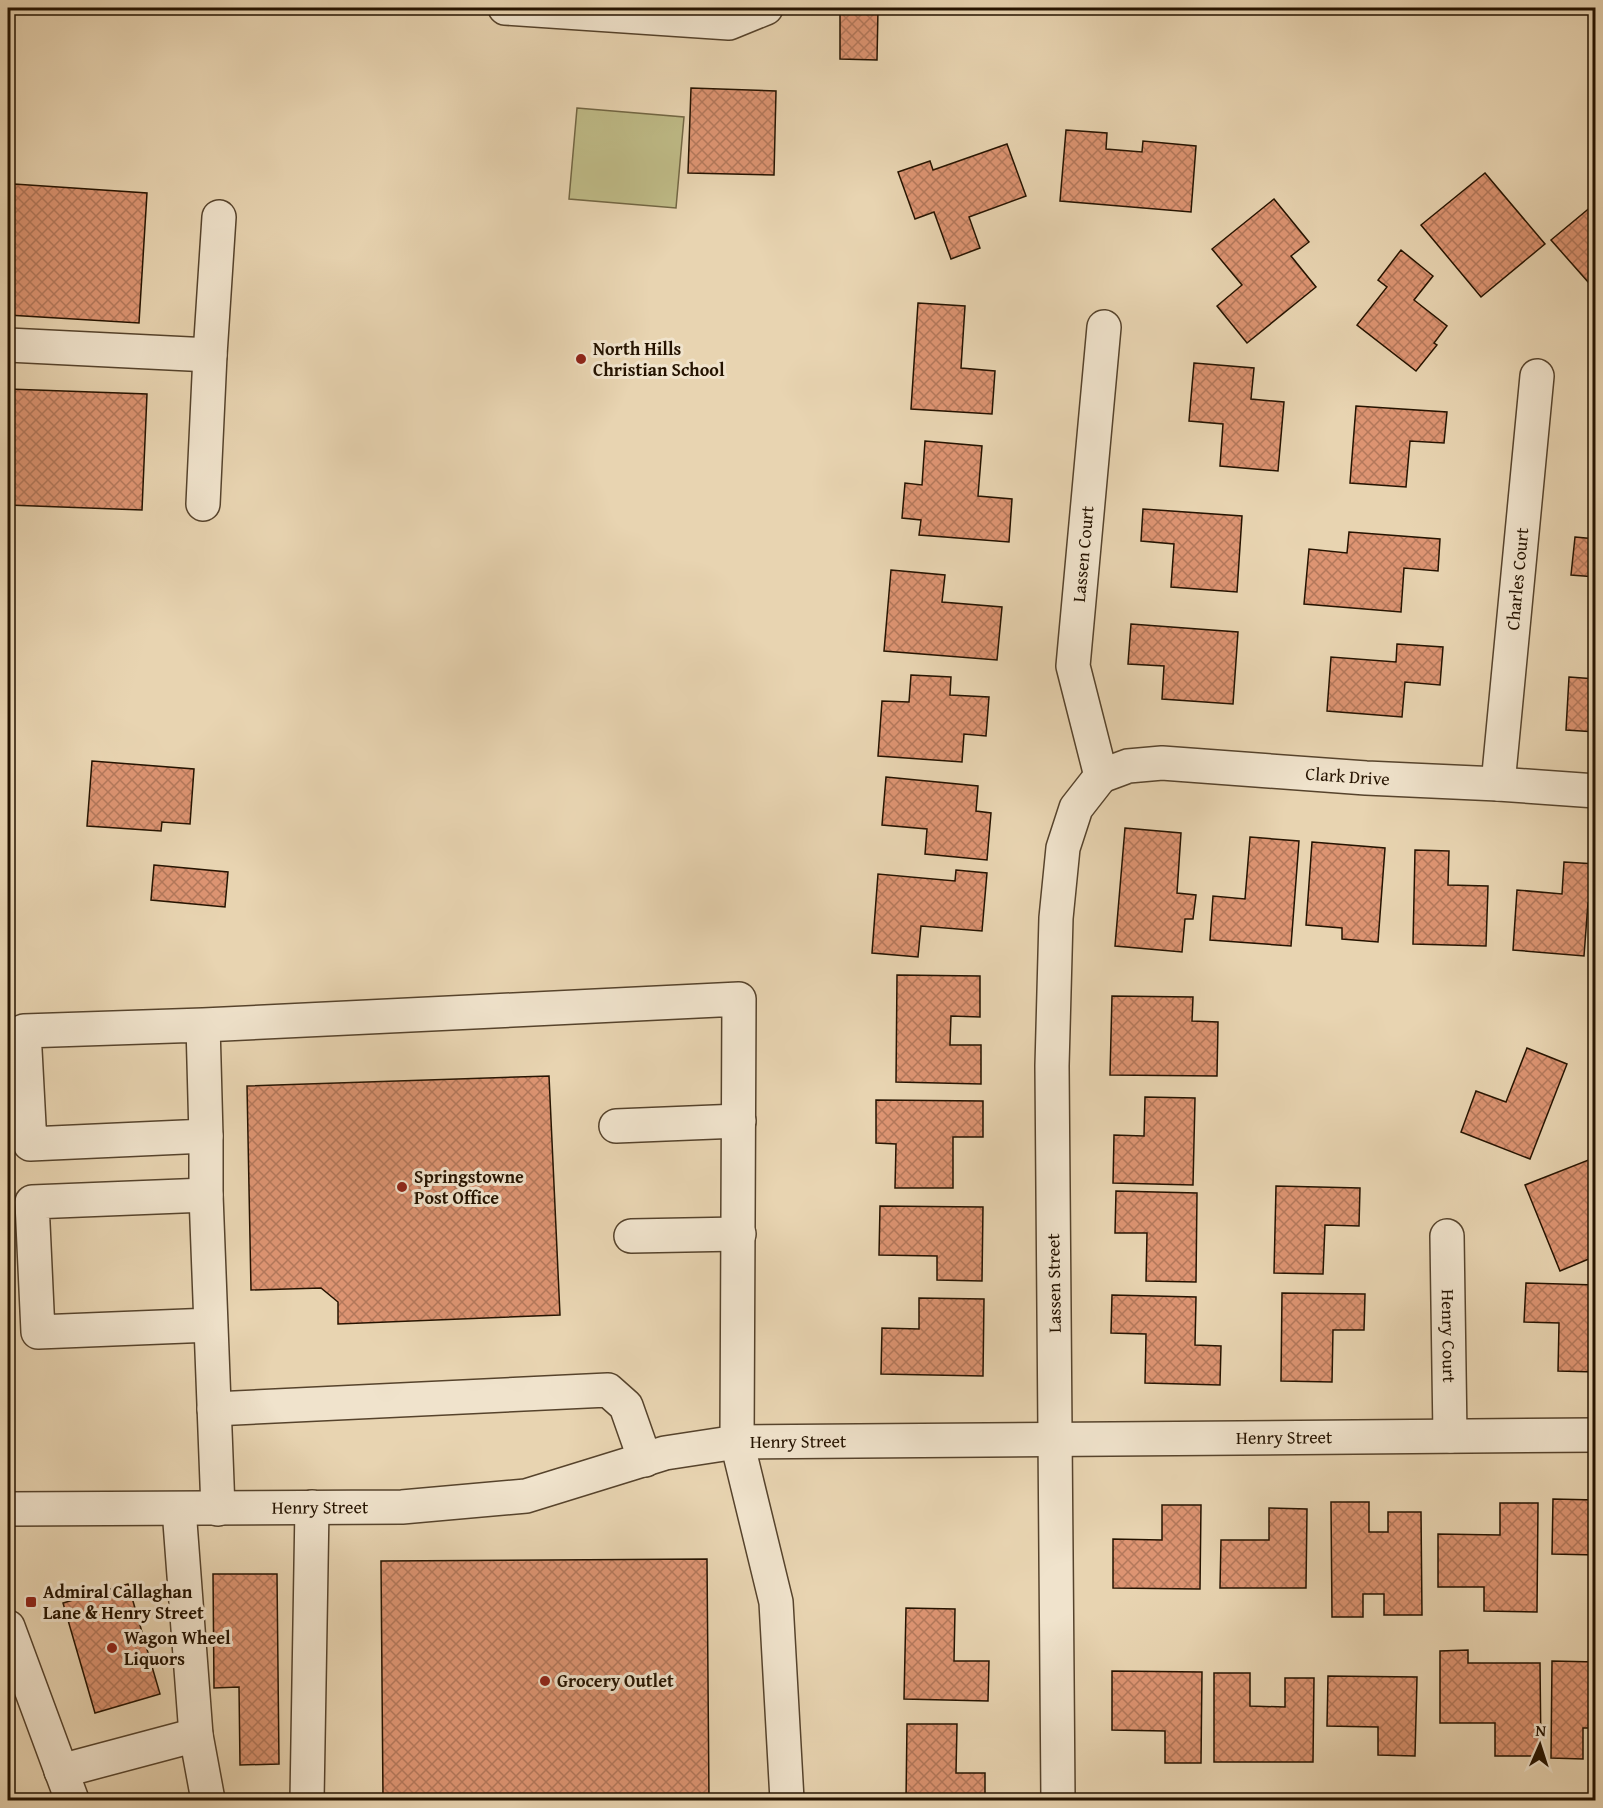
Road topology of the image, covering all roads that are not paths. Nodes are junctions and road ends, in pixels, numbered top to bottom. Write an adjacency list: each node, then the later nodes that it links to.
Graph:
1 (505, 8): 2 (street)
2 (766, 8)
3 (219, 217): 6 (street)
4 (1104, 327): 9 (street, Lassen Court)
5 (8, 345): 6 (street)
6 (210, 356): 8 (street)
7 (1537, 376): 10 (street, Charles Court)
8 (203, 504)
9 (1101, 776): 10 (street, Clark Drive); 24 (street, Lassen Street)
10 (1498, 784): 11 (street, Clark Drive)
11 (1596, 791)
12 (203, 1025): 13 (street); 15 (street); 15 (street)
13 (739, 1121): 14 (street); 17 (street)
14 (616, 1126)
15 (206, 1136): 16 (street)
16 (206, 1195): 20 (street); 20 (street)
17 (739, 1234): 18 (street); 25 (street)
18 (631, 1236)
19 (1447, 1236): 23 (street, Henry Court)
20 (211, 1325): 21 (street)
21 (214, 1409): 26 (street); 30 (street)
22 (1596, 1435): 23 (street, Henry Street)
23 (1450, 1436): 24 (street, Henry Street)
24 (1055, 1439): 25 (street, Henry Street); 38 (street, Lassen Street)
25 (738, 1442): 26 (street, Henry Street); 37 (street)
26 (645, 1460): 27 (street, Henry Street)
27 (312, 1507): 30 (street, Henry Street); 36 (street)
28 (8, 1509): 29 (street, Henry Street)
29 (179, 1509): 30 (street, Henry Street); 32 (street)
30 (218, 1509)
31 (8, 1627): 33 (street)
32 (196, 1735): 33 (street); 35 (street)
33 (61, 1771): 34 (street)
34 (72, 1800)
35 (208, 1800)
36 (307, 1800)
37 (787, 1800)
38 (1058, 1800)

